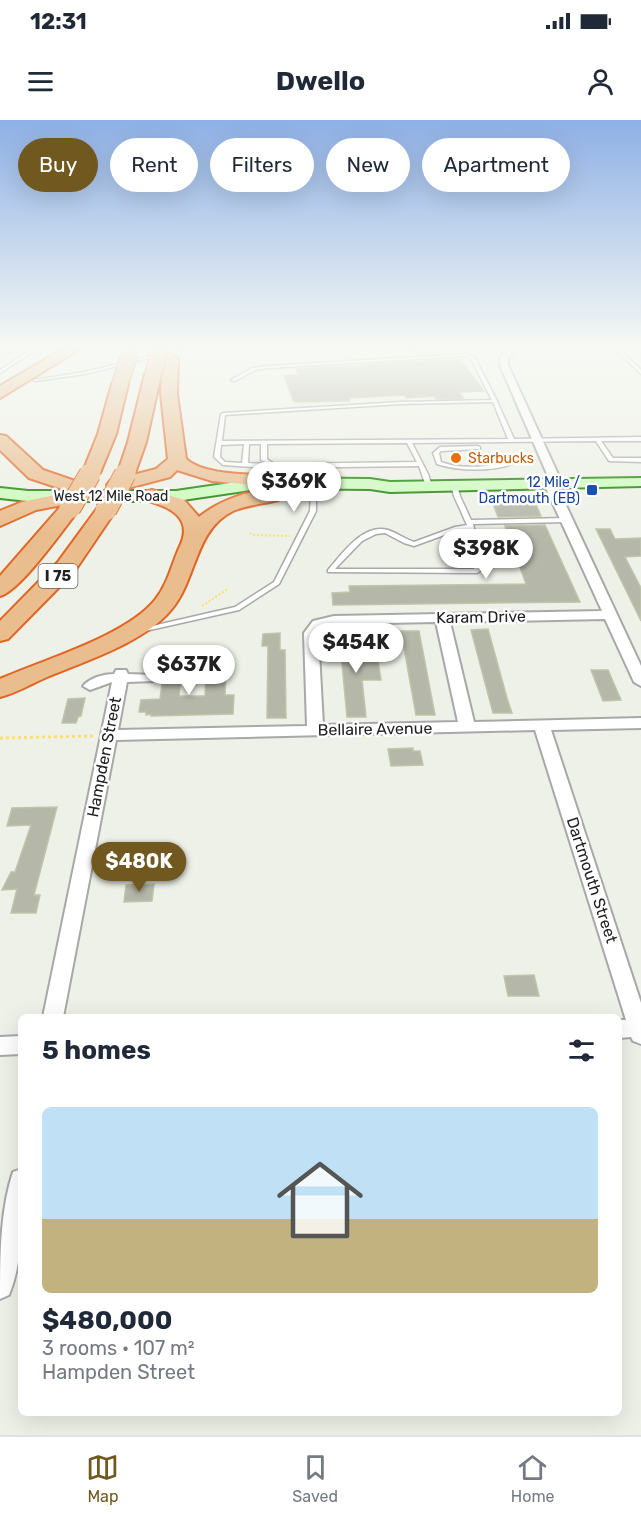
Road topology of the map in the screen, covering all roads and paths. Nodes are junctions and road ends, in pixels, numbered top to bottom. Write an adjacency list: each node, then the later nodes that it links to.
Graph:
1 (113, 410): 33 (highway, I 75, bridge)
2 (142, 410): 23 (highway, I 75, bridge)
3 (171, 410): 17 (highway)
4 (281, 410): 14 (lane)
5 (499, 410): 11 (lane)
6 (524, 410): 8 (street)
7 (641, 439): 9 (lane)
8 (537, 440): 9 (lane); 11 (lane); 26 (street)
9 (598, 440): 18 (lane)
10 (476, 441): 11 (lane); 13 (lane); 20 (lane)
11 (512, 441)
12 (248, 442): 14 (lane); 15 (lane); 19 (lane)
13 (409, 442): 15 (lane); 21 (lane)
14 (220, 443): 19 (lane)
15 (264, 443): 22 (lane)
16 (0, 446): 33 (highway)
17 (178, 460): 23 (highway); 25 (highway)
18 (641, 460)
19 (245, 463): 22 (lane)
20 (511, 463)
21 (420, 464): 22 (lane); 28 (lane)
22 (279, 466)
23 (123, 477): 30 (main road, West 12 Mile Road); 33 (main road, West 12 Mile Road); 47 (highway, I 75, bridge)
24 (641, 482): 26 (main road, West 12 Mile Road)
25 (290, 483): 29 (main road, West 12 Mile Road); 30 (main road, West 12 Mile Road)
26 (553, 484): 27 (main road, West 12 Mile Road); 37 (street)
27 (454, 485): 28 (main road, West 12 Mile Road); 38 (lane)
28 (429, 486): 29 (main road, West 12 Mile Road)
29 (390, 487): 32 (main road, West 12 Mile Road)
30 (223, 489): 34 (main road, West 12 Mile Road); 35 (main road, West 12 Mile Road)
31 (0, 491): 33 (main road, West 12 Mile Road)
32 (313, 495): 35 (main road, West 12 Mile Road); 40 (lane)
33 (74, 496): 34 (main road, West 12 Mile Road); 36 (highway); 43 (highway, I 75)
34 (152, 496): 41 (highway)
35 (271, 496): 41 (highway)
36 (0, 520)
37 (567, 520): 38 (lane); 44 (street)
38 (470, 525): 38 (lane)
39 (250, 533): 40 (path)
40 (300, 536): 46 (lane)
41 (194, 538): 48 (highway)
42 (229, 588): 46 (path)
43 (0, 589)
44 (610, 615): 45 (street, Karam Drive); 51 (street)
45 (442, 618): 56 (street); 57 (street, Karam Drive)
46 (178, 622): 48 (lane)
47 (0, 634)
48 (123, 634): 53 (highway)
49 (120, 676): 50 (street); 52 (street); 58 (street, Hampden Street)
50 (150, 678)
51 (641, 682)
52 (90, 686)
53 (0, 689)
54 (641, 723): 55 (street, Bellaire Avenue)
55 (542, 726): 56 (street, Bellaire Avenue); 61 (street, Dartmouth Street)
56 (467, 727): 57 (street, Bellaire Avenue)
57 (315, 731): 58 (street, Bellaire Avenue)
58 (102, 736): 59 (path); 60 (street, Hampden Street)
59 (0, 738)
60 (54, 1014)
61 (635, 1030)
62 (18, 1045): 63 (street)
63 (0, 1046)
64 (18, 1195): 65 (street)
65 (0, 1286)

